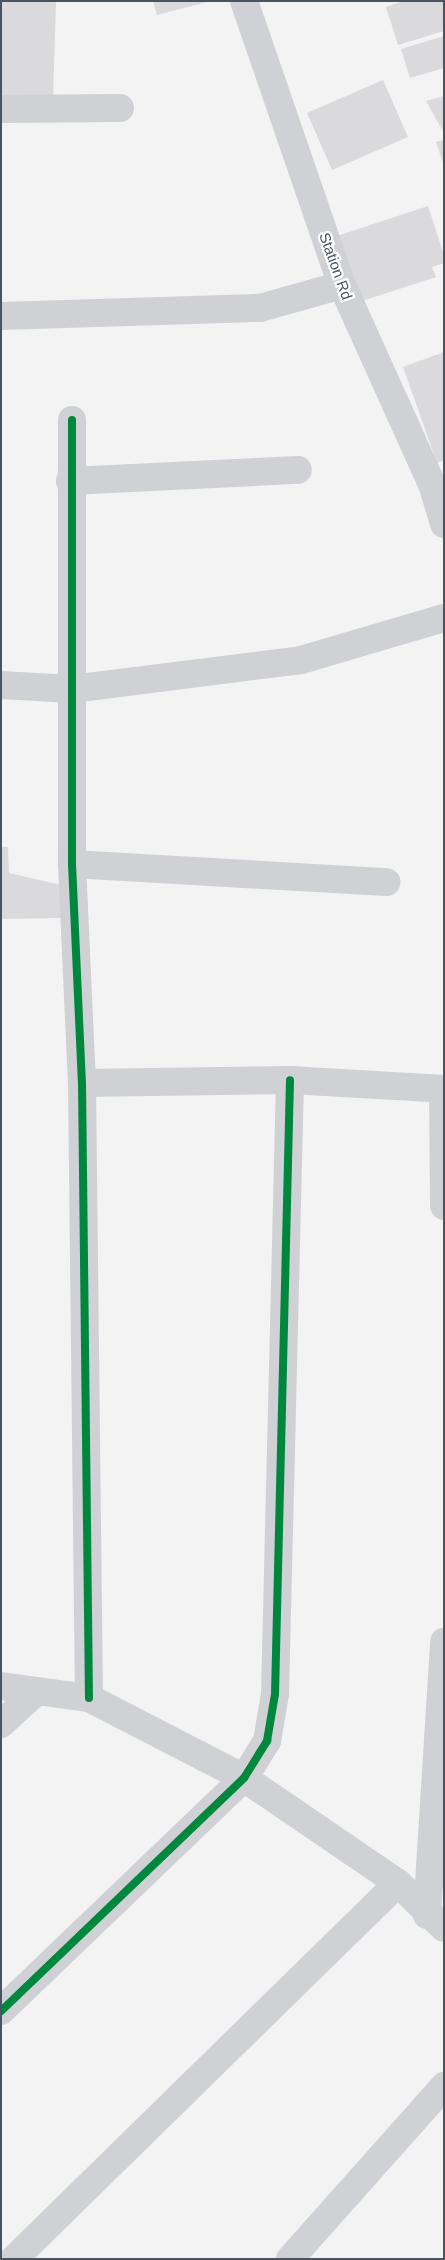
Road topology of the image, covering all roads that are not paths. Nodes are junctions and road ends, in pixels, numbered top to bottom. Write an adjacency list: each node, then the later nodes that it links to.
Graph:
1 (244, 1): 4 (street, Station Rd)
2 (120, 108): 3 (street)
3 (1, 109)
4 (342, 285): 5 (street); 9 (street, Station Rd)
5 (1, 316)
6 (72, 420): 8 (street)
7 (298, 470): 8 (street)
8 (70, 481): 13 (street)
9 (438, 482): 10 (street, Station Rd)
10 (444, 524)
11 (444, 618): 13 (street)
12 (1, 685): 13 (street)
13 (72, 689): 14 (street)
14 (72, 864): 15 (street); 17 (street)
15 (386, 882)
16 (290, 1080): 17 (street); 18 (street); 25 (street)
17 (82, 1083): 23 (street)
18 (443, 1089): 19 (street)
19 (444, 1206)
20 (444, 1642): 27 (street)
21 (1, 1686): 22 (street)
22 (37, 1691): 23 (street); 24 (street)
23 (90, 1698): 25 (street)
24 (1, 1724)
25 (244, 1778): 26 (street); 28 (street)
26 (398, 1883): 27 (street); 30 (street)
27 (435, 1921)
28 (1, 2011)
29 (444, 2086): 31 (street)
30 (14, 2259)
31 (290, 2259)

